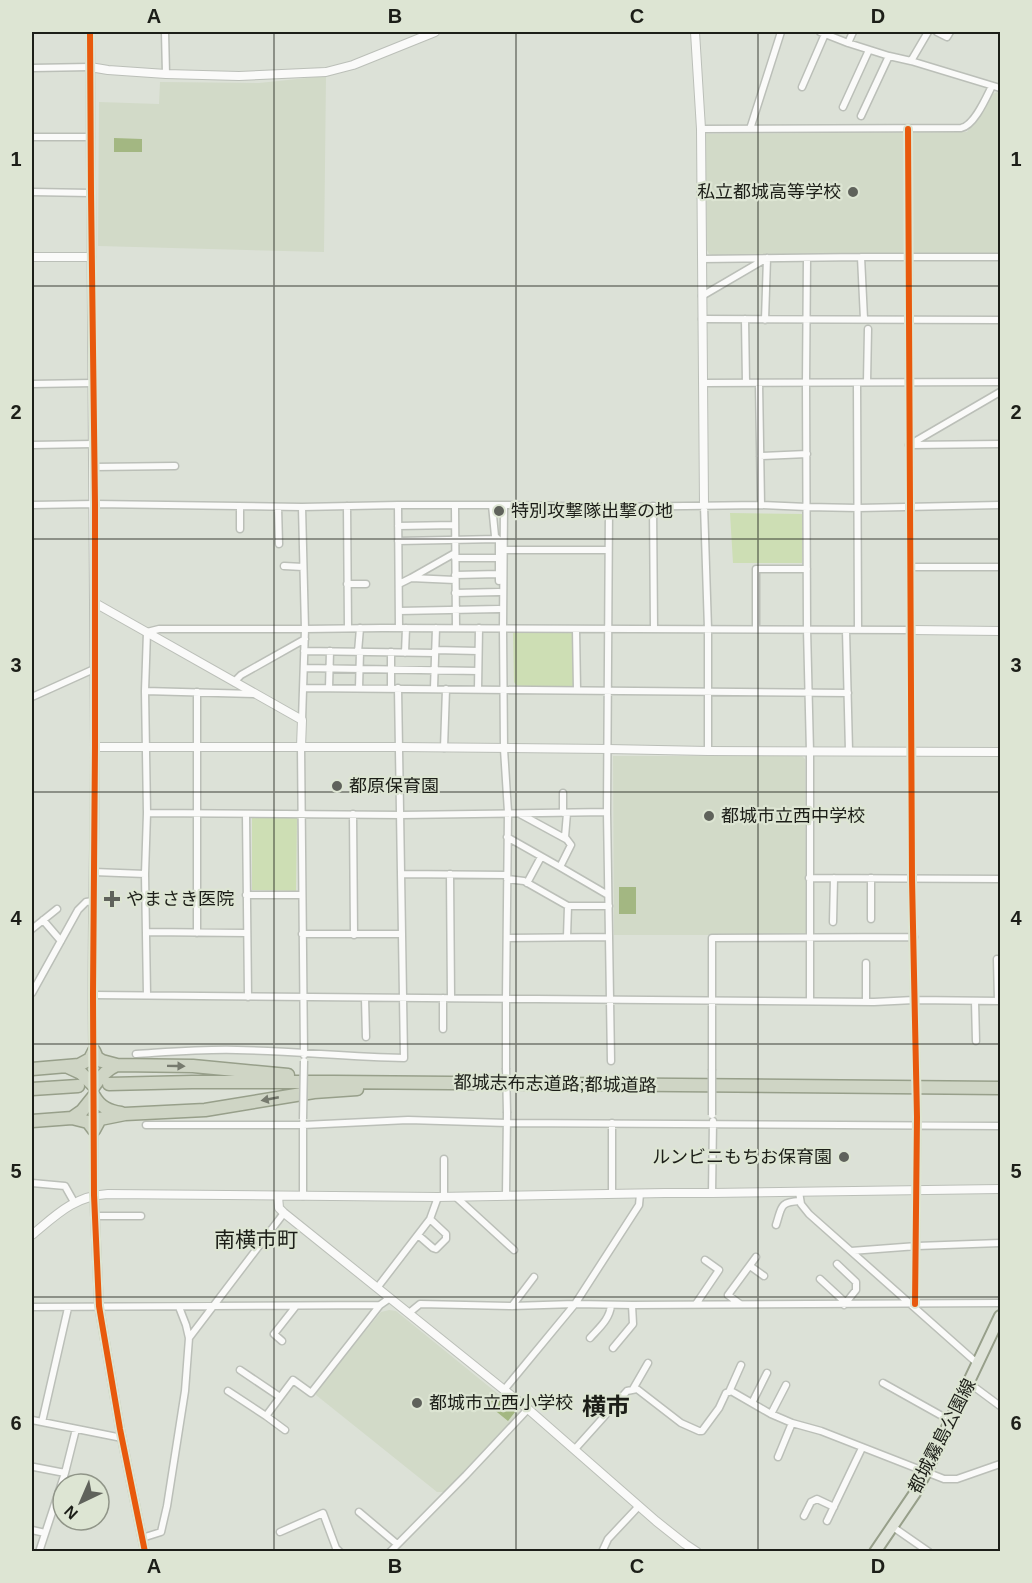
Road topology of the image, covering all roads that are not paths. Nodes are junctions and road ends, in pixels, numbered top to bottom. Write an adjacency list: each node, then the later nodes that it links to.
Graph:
1 (90, 32): 17 (street)
2 (165, 32): 19 (street)
3 (412, 32): 12 (street)
4 (435, 32): 12 (street)
5 (694, 32): 25 (street)
6 (781, 32): 26 (street)
7 (853, 32): 13 (street)
8 (928, 32): 16 (street)
9 (937, 32): 10 (street)
10 (950, 32)
11 (823, 33): 13 (street); 21 (street)
12 (419, 38): 19 (street)
13 (848, 43): 14 (street)
14 (869, 50): 15 (street); 23 (street)
15 (889, 56): 16 (street); 24 (street)
16 (911, 61): 20 (street)
17 (90, 67): 18 (street); 19 (street); 29 (street)
18 (32, 68)
19 (166, 74)
20 (992, 86): 22 (street); 27 (street)
21 (802, 87)
22 (1000, 88)
23 (843, 107)
24 (861, 116)
25 (701, 129): 26 (street); 39 (street)
26 (750, 129): 27 (street)
27 (908, 129): 35 (street)
28 (32, 137): 29 (street)
29 (91, 137): 31 (street)
30 (32, 192): 31 (street)
31 (91, 194): 34 (street)
32 (861, 256): 35 (street); 38 (street); 43 (street)
33 (32, 257): 34 (street)
34 (92, 257): 52 (street)
35 (910, 257): 36 (street); 46 (street)
36 (1000, 257)
37 (767, 258): 38 (street); 39 (street); 40 (street); 44 (street)
38 (807, 258): 45 (street)
39 (702, 259): 40 (street)
40 (702, 296): 41 (street)
41 (702, 319): 42 (street); 53 (street)
42 (746, 319): 44 (street); 54 (street)
43 (864, 319): 45 (street); 46 (street)
44 (765, 320): 45 (street)
45 (807, 320): 56 (street)
46 (909, 320): 47 (street); 57 (street)
47 (1000, 320)
48 (868, 329): 50 (street)
49 (857, 382): 50 (street); 56 (street); 85 (street)
50 (867, 382): 57 (street)
51 (1000, 382): 57 (street)
52 (93, 383): 58 (street); 60 (street)
53 (703, 383): 54 (street); 72 (street)
54 (746, 383): 55 (street)
55 (759, 383): 56 (street); 65 (street)
56 (806, 383): 64 (street)
57 (909, 383): 63 (street)
58 (32, 384)
59 (1000, 392): 63 (street)
60 (93, 444): 62 (street); 67 (street)
61 (1000, 444): 63 (street)
62 (32, 445)
63 (909, 445): 78 (street)
64 (807, 454): 65 (street); 84 (street)
65 (760, 456): 73 (street)
66 (175, 466): 67 (street)
67 (94, 467): 68 (street)
68 (95, 504): 69 (street); 79 (street); 110 (street)
69 (32, 505)
70 (492, 505): 71 (street); 77 (street); 89 (street)
71 (504, 505): 82 (street); 93 (street)
72 (704, 505): 73 (street); 83 (street); 123 (street)
73 (761, 505): 84 (street)
74 (1000, 505): 78 (street)
75 (346, 506): 76 (street); 81 (street); 105 (street)
76 (398, 506): 77 (street); 87 (street)
77 (455, 506): 86 (street)
78 (910, 506): 85 (street); 99 (street)
79 (240, 507): 80 (street); 88 (street)
80 (278, 507): 81 (street); 92 (street)
81 (302, 507): 98 (street)
82 (609, 507): 83 (street); 94 (street)
83 (653, 507): 122 (street)
84 (807, 507): 85 (street); 101 (street)
85 (858, 508): 129 (street)
86 (455, 525): 87 (street); 91 (street)
87 (398, 526): 90 (street)
88 (240, 529)
89 (498, 539): 91 (street); 96 (street)
90 (398, 541): 91 (street); 107 (street)
91 (455, 541): 95 (street)
92 (279, 544)
93 (503, 550): 94 (street); 114 (street)
94 (608, 550): 121 (street)
95 (455, 555): 96 (street); 103 (street); 104 (street)
96 (499, 558): 102 (street)
97 (284, 567): 98 (street)
98 (303, 567): 124 (street)
99 (911, 567): 100 (street); 130 (street)
100 (1000, 567)
101 (807, 569): 126 (street); 127 (street)
102 (499, 574): 104 (street); 108 (street)
103 (411, 578): 104 (street); 107 (street)
104 (455, 578): 109 (street)
105 (347, 584): 106 (street); 115 (street)
106 (366, 584)
107 (399, 584): 113 (street)
108 (499, 592): 109 (street); 112 (street)
109 (455, 593): 111 (street)
110 (95, 603): 132 (street); 143 (street)
111 (456, 609): 112 (street); 113 (street); 119 (street)
112 (499, 609): 114 (street)
113 (399, 611): 117 (street)
114 (501, 626): 120 (street); 125 (street); 156 (street)
115 (348, 628): 116 (street); 124 (street)
116 (360, 628): 117 (street); 137 (street)
117 (402, 628): 118 (street); 140 (street)
118 (436, 628): 119 (street); 139 (street)
119 (456, 628): 120 (street)
120 (479, 628): 136 (street)
121 (609, 628): 122 (street); 125 (street); 159 (street)
122 (654, 628): 123 (street)
123 (708, 628): 126 (street); 160 (street)
124 (305, 629): 132 (street); 133 (street)
125 (576, 629): 157 (street)
126 (756, 629): 127 (street)
127 (807, 629): 128 (street); 161 (street)
128 (846, 630): 129 (street); 163 (street)
129 (858, 630): 130 (street)
130 (911, 630): 131 (street); 178 (street)
131 (1000, 631)
132 (147, 632): 148 (street); 158 (street)
133 (305, 639): 134 (street); 148 (street)
134 (304, 651): 135 (street); 141 (street)
135 (330, 651): 137 (street); 142 (street)
136 (478, 651): 139 (street); 147 (street)
137 (359, 652): 138 (street); 144 (street)
138 (391, 652): 140 (street); 145 (street)
139 (435, 652): 140 (street); 146 (street)
140 (405, 653)
141 (304, 668): 142 (street); 149 (street)
142 (330, 668): 144 (street); 150 (street)
143 (94, 669): 165 (street); 169 (street)
144 (360, 669): 145 (street); 151 (street)
145 (391, 670): 146 (street); 152 (street)
146 (435, 670): 147 (street); 153 (street)
147 (478, 671): 155 (street)
148 (234, 682): 164 (street)
149 (304, 688): 150 (street); 166 (street)
150 (329, 688): 151 (street)
151 (359, 688): 152 (street)
152 (394, 688): 153 (street); 171 (street)
153 (434, 688): 154 (street)
154 (446, 689): 155 (street); 172 (street)
155 (478, 689): 156 (street)
156 (504, 690): 157 (street); 173 (street)
157 (577, 690): 159 (street)
158 (145, 691): 162 (street); 167 (street)
159 (608, 691): 160 (street); 174 (street)
160 (708, 691): 161 (street); 175 (street)
161 (808, 691): 163 (street); 177 (street)
162 (197, 692): 164 (street); 168 (street)
163 (848, 693): 176 (street)
164 (255, 694): 166 (street)
165 (32, 697)
166 (302, 720): 170 (street)
167 (146, 746): 168 (street); 169 (street); 184 (street)
168 (197, 746): 170 (street); 186 (street)
169 (95, 747): 195 (street)
170 (301, 747): 171 (street); 189 (street)
171 (399, 747): 172 (street); 190 (street)
172 (444, 748): 173 (street)
173 (504, 749): 174 (street); 181 (street)
174 (608, 749): 175 (street); 183 (street)
175 (708, 751): 177 (street)
176 (849, 751): 177 (street); 178 (street)
177 (810, 752): 200 (street)
178 (912, 752): 179 (street); 203 (street)
179 (1000, 752)
180 (563, 794): 185 (street)
181 (508, 812): 182 (street); 190 (street); 191 (street)
182 (518, 812): 185 (street); 192 (street)
183 (607, 812): 185 (street); 208 (street)
184 (147, 813): 186 (street); 196 (street)
185 (565, 813): 192 (street)
186 (196, 814): 187 (street); 218 (street)
187 (246, 814): 189 (street); 206 (street)
188 (353, 814): 189 (street); 190 (street); 222 (street)
189 (303, 815): 207 (street)
190 (401, 815): 197 (street)
191 (507, 837): 193 (street); 199 (street)
192 (567, 839): 194 (street)
193 (542, 857): 194 (street); 205 (street)
194 (560, 867): 208 (street)
195 (94, 872): 196 (street); 209 (street)
196 (146, 874): 217 (street)
197 (401, 874): 198 (street); 221 (street)
198 (450, 874): 199 (street); 239 (street)
199 (507, 877): 205 (street); 227 (street)
200 (809, 878): 201 (street); 225 (street)
201 (834, 879): 202 (street); 215 (street)
202 (871, 879): 203 (street); 213 (street)
203 (912, 879): 204 (street); 226 (street)
204 (1000, 879)
205 (527, 883): 210 (street)
206 (246, 895): 207 (street); 219 (street)
207 (303, 895): 220 (street)
208 (608, 895): 211 (street)
209 (93, 901): 228 (street); 232 (street)
210 (568, 906): 211 (street); 223 (street)
211 (609, 906): 224 (street)
212 (57, 909): 214 (street)
213 (871, 919)
214 (43, 920): 216 (street); 228 (street)
215 (833, 922)
216 (32, 929)
217 (146, 932): 218 (street); 233 (street)
218 (197, 933): 219 (street)
219 (247, 933): 234 (street)
220 (302, 934): 222 (street); 235 (street)
221 (402, 934): 222 (street); 237 (street)
222 (354, 935)
223 (567, 937): 224 (street); 227 (street)
224 (609, 937): 241 (street)
225 (810, 937): 226 (street); 242 (street); 244 (street)
226 (914, 937): 243 (street)
227 (507, 938): 240 (street)
228 (61, 941): 231 (street)
229 (997, 959): 246 (street)
230 (866, 963): 247 (street)
231 (32, 993)
232 (93, 995): 233 (street); 251 (street)
233 (147, 995): 234 (street)
234 (248, 998): 235 (street)
235 (303, 998): 236 (street); 252 (street)
236 (365, 998): 237 (street); 249 (street)
237 (403, 998): 238 (street); 252 (street)
238 (443, 998): 239 (street); 248 (street)
239 (451, 998): 240 (street)
240 (506, 998): 241 (street); 268 (street, bridge)
241 (610, 1000): 242 (street); 254 (street)
242 (711, 1000): 244 (street); 270 (street, bridge)
243 (914, 1000): 245 (street); 247 (street); 272 (street, bridge)
244 (810, 1001): 247 (street)
245 (975, 1001): 246 (street); 250 (street)
246 (999, 1001)
247 (866, 1002)
248 (443, 1029)
249 (366, 1037)
250 (976, 1041)
251 (94, 1051): 255 (highway); 256 (highway); 263 (street)
252 (304, 1053): 253 (street); 267 (street, bridge)
253 (136, 1054)
254 (611, 1061)
255 (117, 1065): 258 (highway, one-way to 258); 263 (highway)
256 (68, 1067): 257 (highway); 263 (highway)
257 (32, 1070)
258 (475, 1083): 259 (highway, 都城志布志道路;都城道路); 261 (highway, 都城志布志道路;都城道路); 264 (highway, one-way to 264)
259 (109, 1084)
260 (78, 1086): 262 (highway)
261 (1000, 1088)
262 (32, 1089)
263 (94, 1091): 264 (highway); 265 (highway); 274 (street)
264 (125, 1114): 274 (highway)
265 (72, 1118): 266 (highway); 274 (highway)
266 (32, 1121)
267 (303, 1122): 268 (street); 271 (street); 286 (street)
268 (507, 1123): 269 (street); 284 (street)
269 (612, 1124): 270 (street); 281 (street)
270 (713, 1124): 272 (street); 280 (street)
271 (146, 1125)
272 (916, 1125): 273 (street); 278 (street)
273 (1000, 1126)
274 (94, 1130): 283 (street)
275 (444, 1159): 287 (street)
276 (32, 1183): 290 (street)
277 (1000, 1190): 278 (street)
278 (915, 1191): 279 (street); 301 (street)
279 (799, 1192): 280 (street); 289 (street)
280 (712, 1193): 282 (street)
281 (612, 1194): 282 (street); 284 (street)
282 (640, 1194): 314 (street)
283 (94, 1195): 285 (street); 290 (street); 292 (street)
284 (506, 1195): 288 (street)
285 (278, 1196): 286 (street); 291 (street)
286 (303, 1196): 287 (street)
287 (441, 1196): 288 (street); 294 (street)
288 (456, 1196): 298 (street)
289 (800, 1201): 295 (street); 303 (street)
290 (74, 1202): 296 (street)
291 (284, 1213): 311 (street); 324 (street)
292 (95, 1216): 293 (street); 322 (street)
293 (141, 1216)
294 (430, 1219): 297 (street); 297 (street)
295 (776, 1225)
296 (32, 1235)
297 (418, 1235): 311 (street)
298 (502, 1239): 300 (street); 302 (street)
299 (1000, 1243): 301 (street)
300 (497, 1245)
301 (917, 1246): 303 (street); 318 (street)
302 (514, 1250)
303 (851, 1251): 318 (street)
304 (756, 1257): 307 (street)
305 (705, 1260): 315 (street)
306 (837, 1264): 317 (street)
307 (750, 1266): 308 (street); 316 (street)
308 (764, 1276)
309 (534, 1277): 326 (street)
310 (820, 1279): 317 (street)
311 (377, 1288): 312 (street)
312 (390, 1298): 319 (street); 329 (street)
313 (1000, 1303): 318 (street)
314 (575, 1304): 320 (street); 326 (street); 344 (street)
315 (696, 1304): 316 (street); 321 (street)
316 (741, 1304): 317 (street)
317 (845, 1304): 318 (street)
318 (913, 1304): 336 (street)
319 (380, 1305): 325 (street); 347 (street)
320 (611, 1305): 321 (street); 332 (street)
321 (632, 1305): 334 (street)
322 (99, 1306): 323 (street); 328 (street); 359 (street)
323 (179, 1306): 324 (street); 331 (street)
324 (214, 1306): 325 (street); 331 (street)
325 (296, 1306): 333 (street)
326 (512, 1306): 329 (street)
327 (32, 1307): 328 (street)
328 (68, 1308): 355 (street)
329 (409, 1313): 344 (street)
330 (999, 1324): 336 (main road, 都城霧島公園線)
331 (189, 1338): 378 (street)
332 (590, 1338)
333 (282, 1341)
334 (613, 1348)
335 (648, 1363): 343 (street)
336 (978, 1364): 341 (main road, 都城霧島公園線)
337 (741, 1365): 346 (street)
338 (240, 1370): 347 (street)
339 (767, 1373): 348 (street)
340 (883, 1383): 354 (street)
341 (969, 1383): 349 (street); 354 (main road, 都城霧島公園線)
342 (786, 1384): 351 (street)
343 (633, 1389): 346 (street); 361 (street)
344 (504, 1390): 350 (street)
345 (228, 1391): 352 (street)
346 (729, 1392): 348 (street)
347 (280, 1397): 352 (street)
348 (752, 1403): 351 (street)
349 (1000, 1406)
350 (528, 1409): 361 (street); 379 (street)
351 (771, 1414): 356 (street)
352 (266, 1416): 358 (street)
353 (32, 1420): 355 (street)
354 (951, 1421): 367 (main road, 都城霧島公園線)
355 (42, 1422): 357 (street)
356 (792, 1423): 360 (street); 362 (street)
357 (76, 1429): 359 (street); 366 (street)
358 (285, 1430)
359 (122, 1438): 378 (street)
360 (862, 1448): 367 (street); 369 (street)
361 (575, 1449): 368 (street)
362 (778, 1457)
363 (1000, 1464): 367 (street)
364 (34, 1467): 365 (street)
365 (60, 1472)
366 (65, 1472)
367 (927, 1472): 374 (main road, 都城霧島公園線)
368 (639, 1506): 384 (street); 385 (street)
369 (834, 1507): 372 (street); 373 (street)
370 (359, 1512): 379 (street)
371 (51, 1515): 377 (street)
372 (804, 1516)
373 (827, 1521)
374 (893, 1527): 386 (main road, 都城霧島公園線); 387 (street)
375 (32, 1530): 377 (street)
376 (280, 1532): 382 (street)
377 (45, 1533): 380 (street)
378 (142, 1539): 381 (street)
379 (397, 1544): 383 (street)
380 (39, 1551)
381 (145, 1551)
382 (340, 1551)
383 (390, 1551)
384 (602, 1551)
385 (697, 1551)
386 (875, 1551)
387 (929, 1551)

